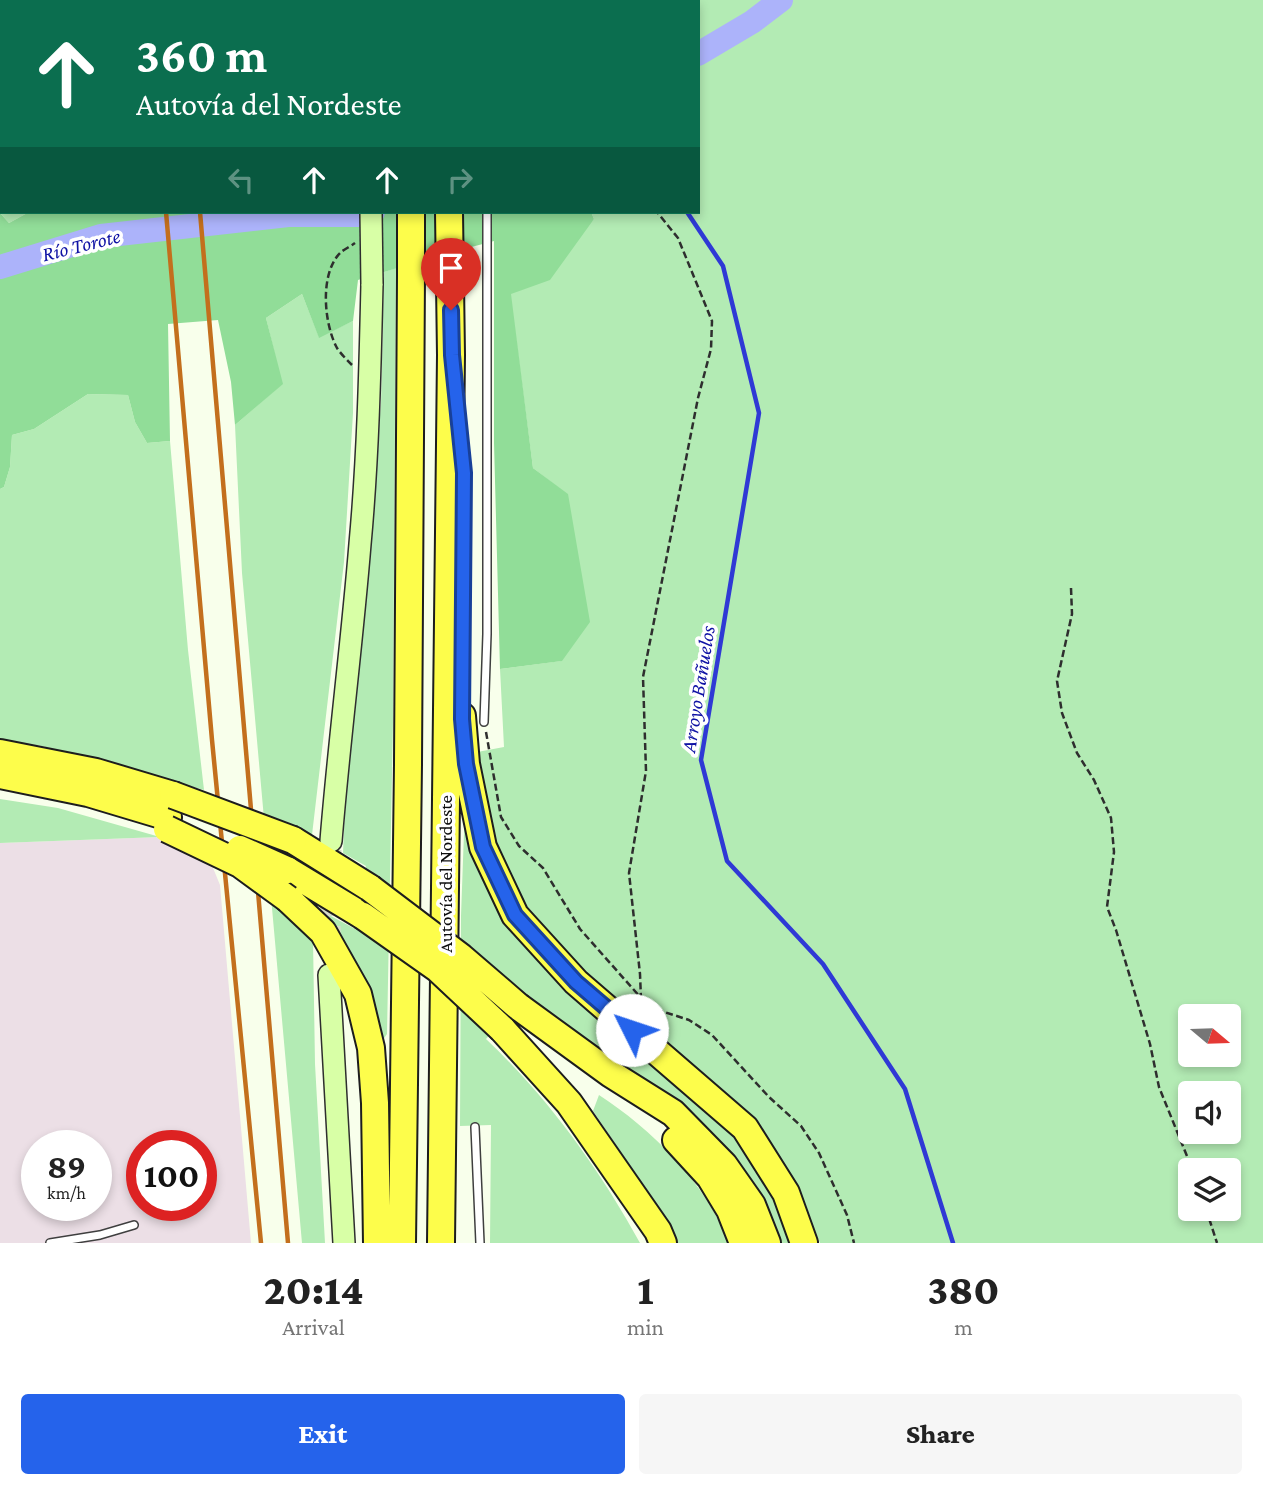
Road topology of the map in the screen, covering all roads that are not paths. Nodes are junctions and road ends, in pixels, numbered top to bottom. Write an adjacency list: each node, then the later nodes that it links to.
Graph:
1 (371, 214): 11 (street, bridge)
2 (411, 214): 19 (highway, Autovía del Nordeste, bridge)
3 (449, 214): 5 (highway, Autovía del Nordeste)
4 (486, 214): 6 (lane)
5 (452, 355): 20 (highway, Autovía del Nordeste); 25 (highway)
6 (484, 722)
7 (0, 753): 10 (highway)
8 (0, 775): 10 (highway)
9 (0, 786): 10 (highway)
10 (169, 814): 13 (highway, bridge); 18 (highway, bridge); 22 (highway, bridge)
11 (331, 841)
12 (329, 975): 17 (street)
13 (519, 1007): 23 (highway); 24 (highway)
14 (475, 1127): 21 (lane)
15 (134, 1225): 16 (lane)
16 (50, 1243)
17 (344, 1243)
18 (377, 1243)
19 (402, 1243)
20 (441, 1243)
21 (480, 1243)
22 (663, 1243)
23 (743, 1243)
24 (767, 1243)
25 (804, 1243)

